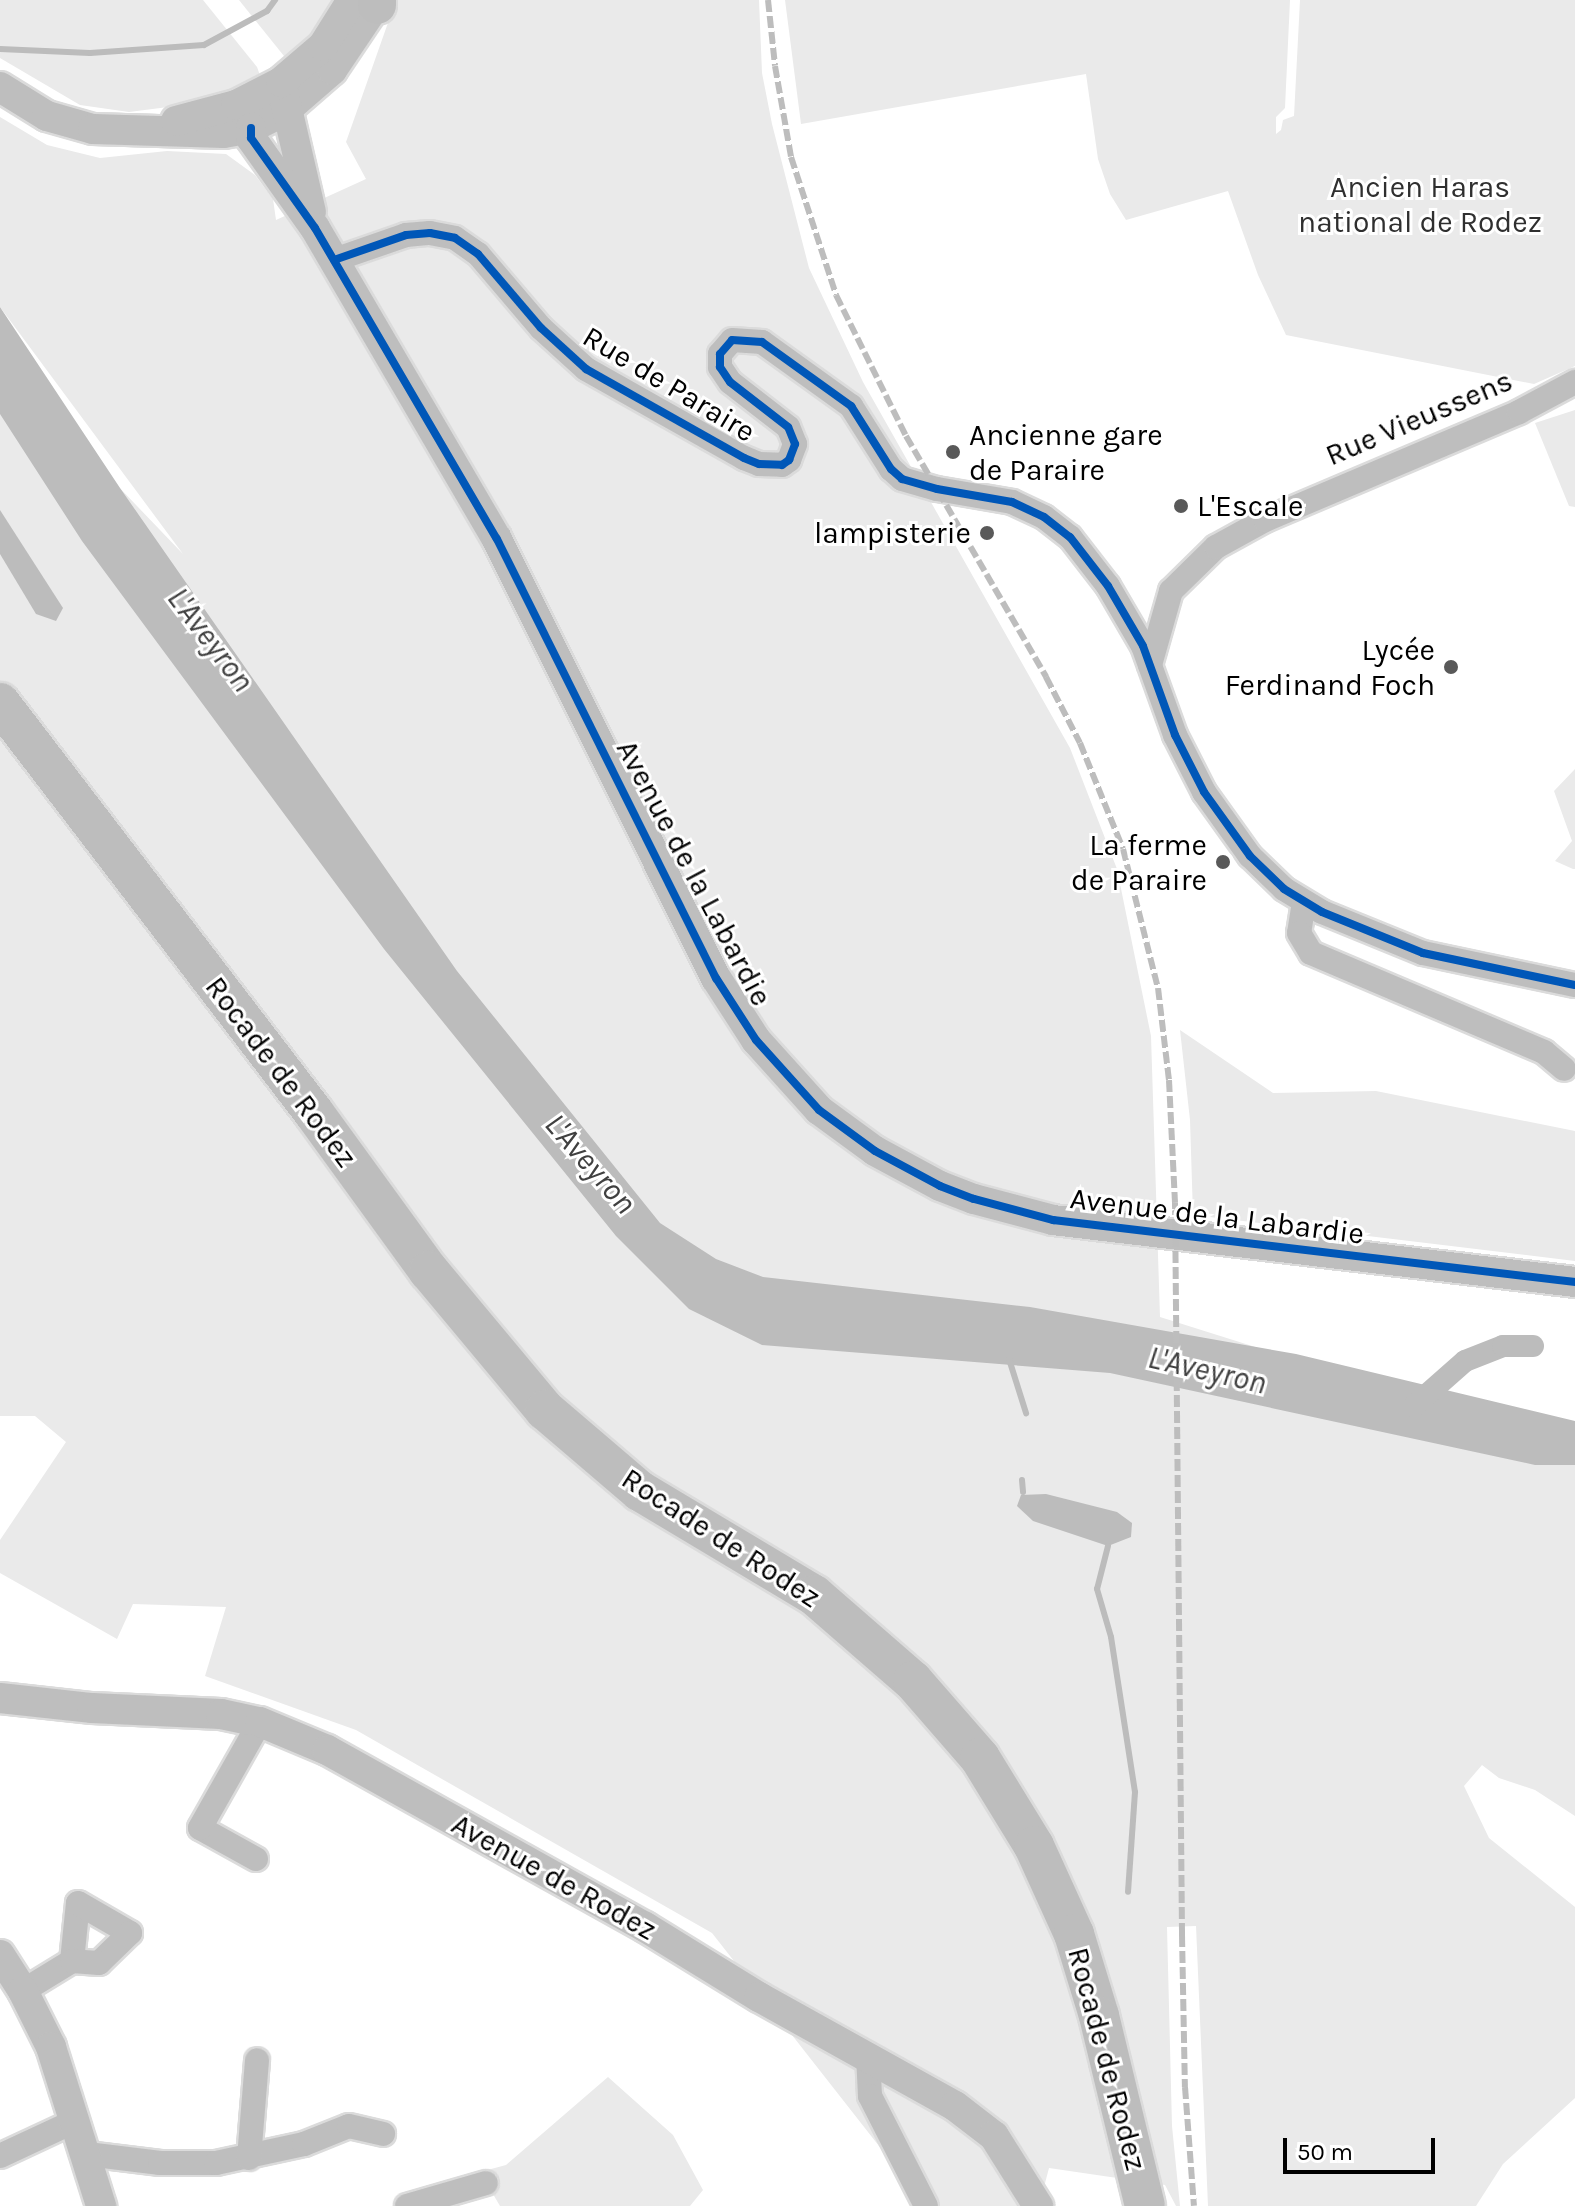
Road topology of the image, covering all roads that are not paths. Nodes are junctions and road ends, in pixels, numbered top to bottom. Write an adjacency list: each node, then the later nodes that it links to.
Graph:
1 (371, 1): 3 (street)
2 (0, 87): 5 (street)
3 (284, 96): 4 (street); 5 (street); 6 (street, Avenue de la Labardie)
4 (251, 128): 5 (street); 6 (street, Avenue de la Labardie)
5 (140, 129)
6 (315, 228): 7 (street, Avenue de la Labardie)
7 (334, 260): 10 (street, Rue de Paraire); 17 (street, Avenue de la Labardie)
8 (1575, 382): 9 (street, Rue Vieussens)
9 (1171, 591): 10 (street, Rue Vieussens); 11 (street, Rue Vieussens)
10 (1127, 616): 11 (street, Rue de Paraire)
11 (1150, 665): 14 (street, Rue de Paraire)
12 (0, 703): 37 (highway, Rocade de Rodez)
13 (0, 743): 36 (highway, Rocade de Rodez)
14 (1304, 902): 15 (street, Rue de Paraire); 16 (street)
15 (1575, 985)
16 (1564, 1069)
17 (1575, 1282)
18 (0, 1698): 19 (street, Avenue de Rodez)
19 (260, 1722): 20 (street); 24 (street, Avenue de Rodez)
20 (256, 1859)
21 (0, 1955): 23 (street)
22 (72, 1961): 23 (street)
23 (23, 1991): 26 (street)
24 (868, 2055): 34 (street); 35 (street, Avenue de Rodez)
25 (257, 2060): 30 (street)
26 (75, 2121): 28 (street); 29 (street)
27 (383, 2134): 30 (street)
28 (87, 2154): 30 (street); 32 (street)
29 (0, 2156)
30 (249, 2158)
31 (486, 2183): 33 (street)
32 (101, 2206)
33 (407, 2206)
34 (926, 2206)
35 (1038, 2206)
36 (1123, 2206)
37 (1145, 2206)

